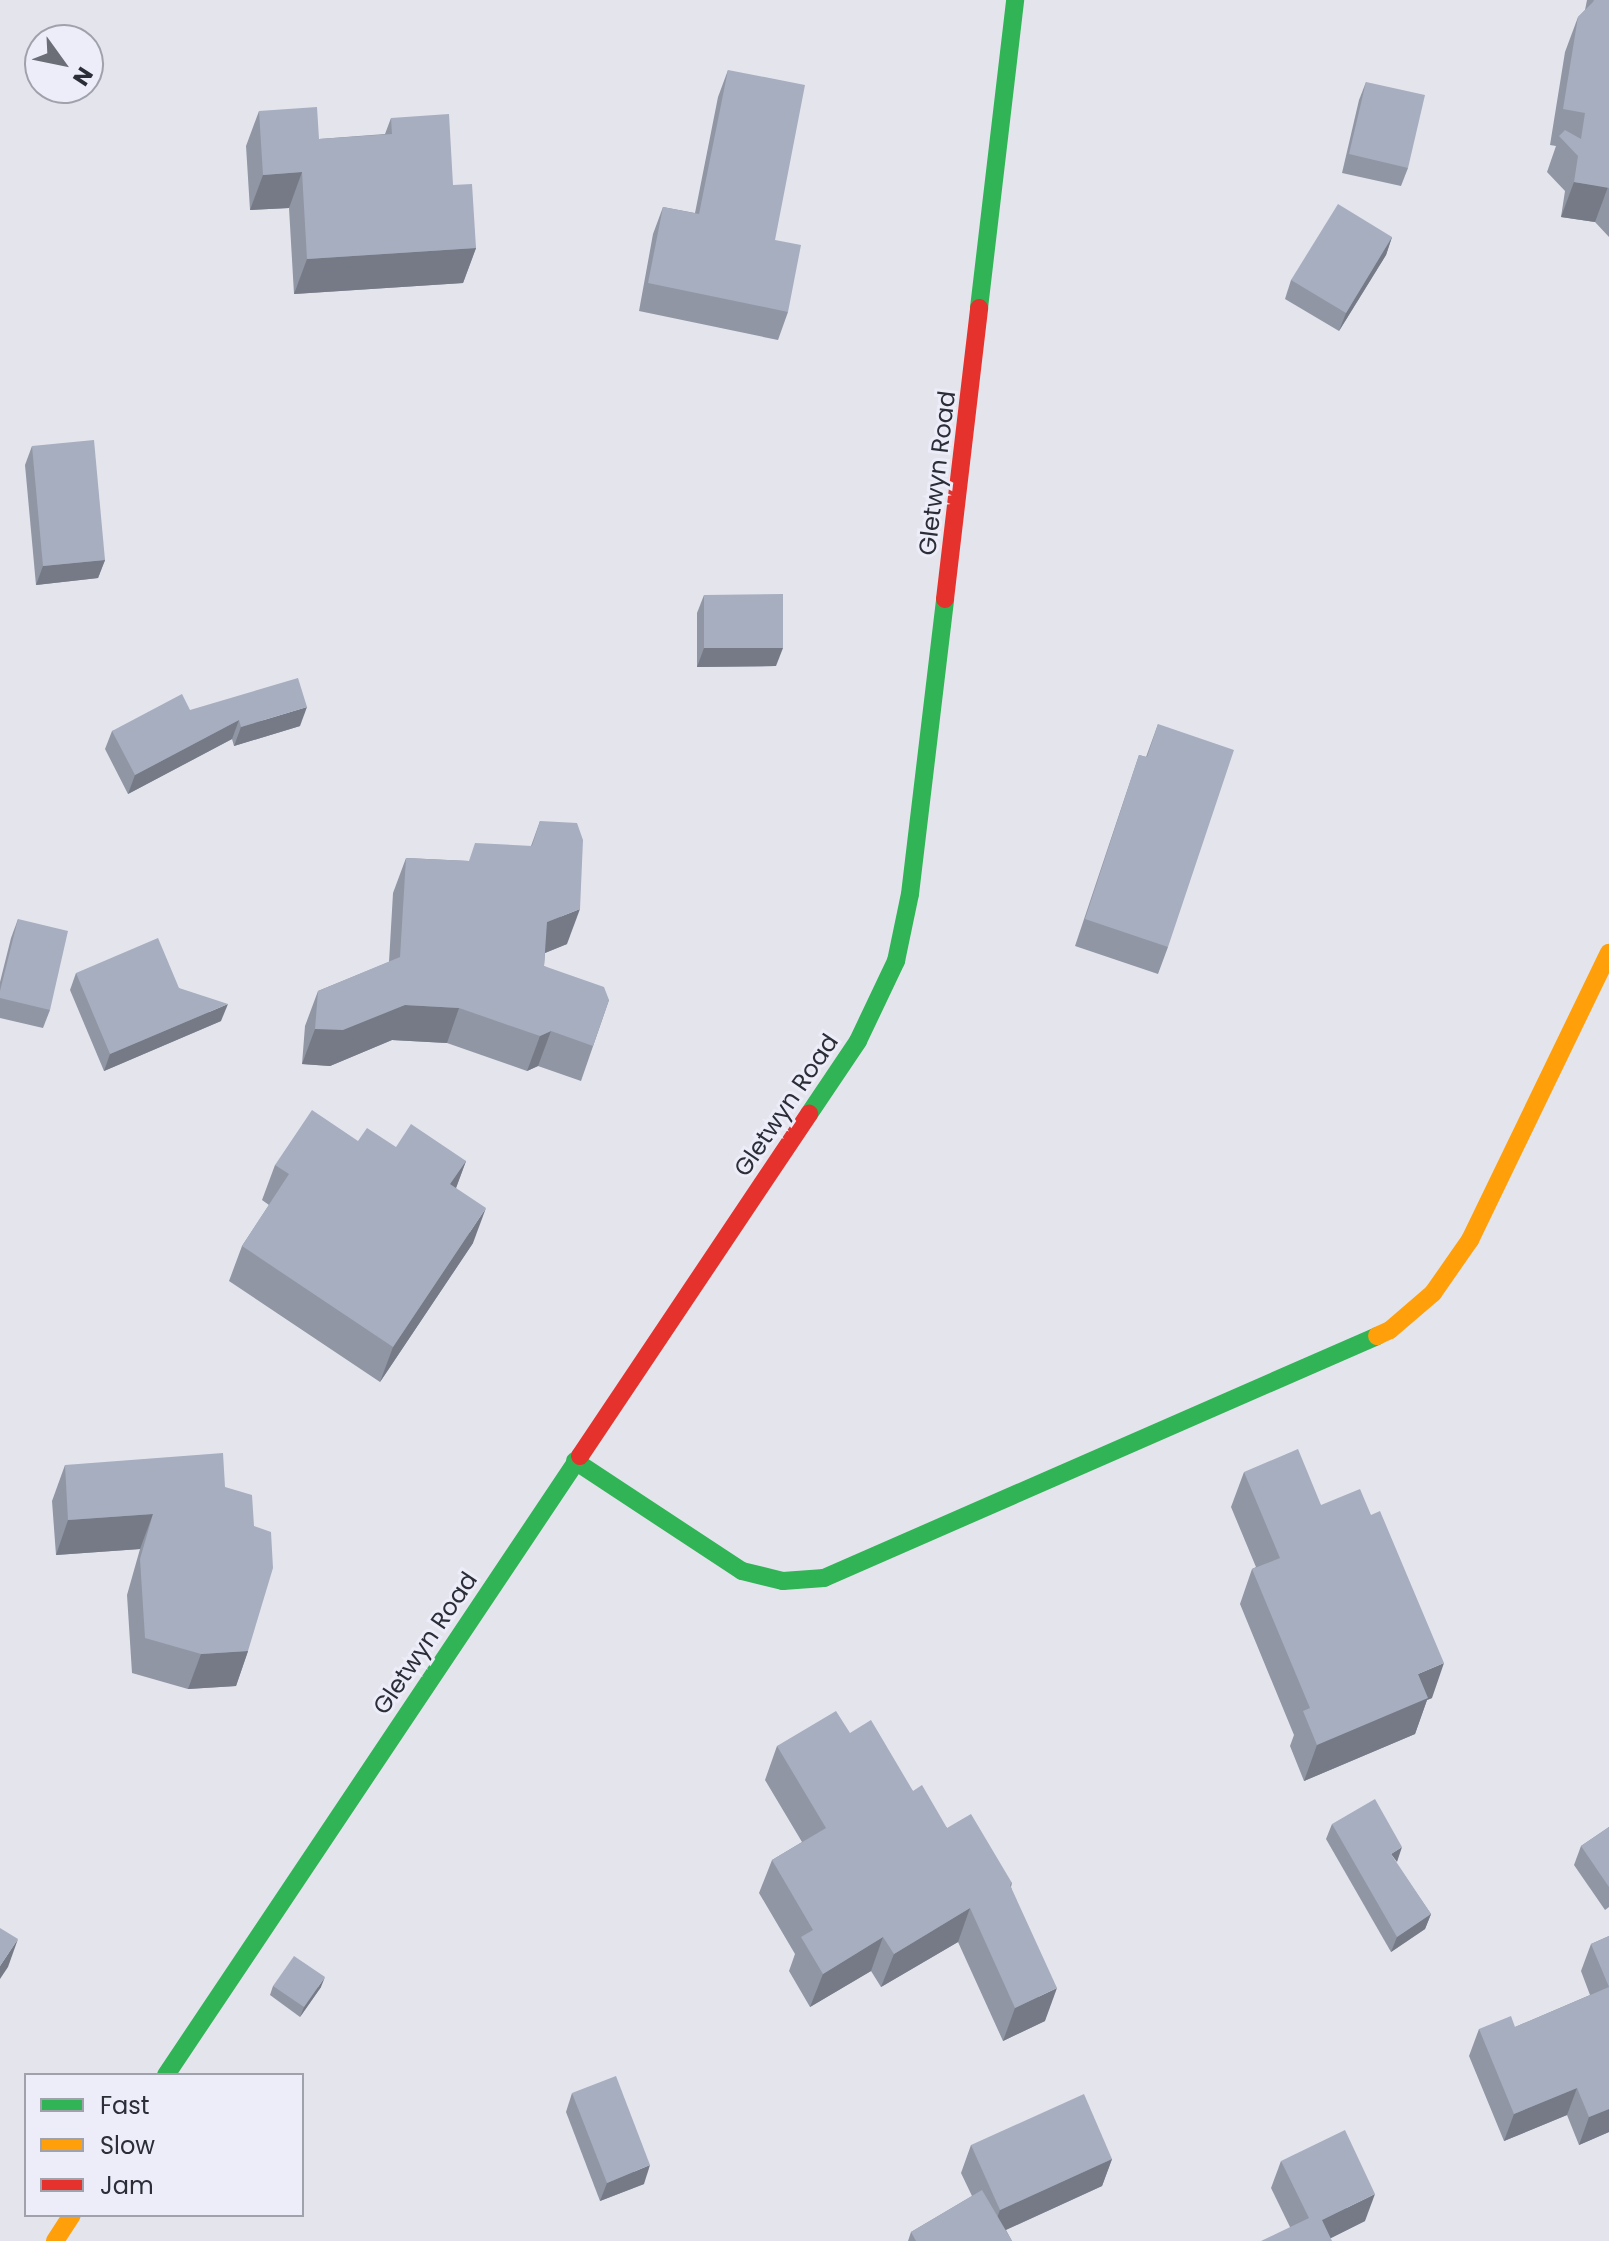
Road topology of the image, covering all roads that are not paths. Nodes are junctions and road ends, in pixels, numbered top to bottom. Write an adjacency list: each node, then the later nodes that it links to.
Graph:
1 (1015, 0): 3 (street, Gletwyn Road)
2 (1609, 953): 3 (street)
3 (575, 1461): 4 (street, Gletwyn Road)
4 (167, 2073)
5 (71, 2217): 6 (street)
6 (55, 2241)

